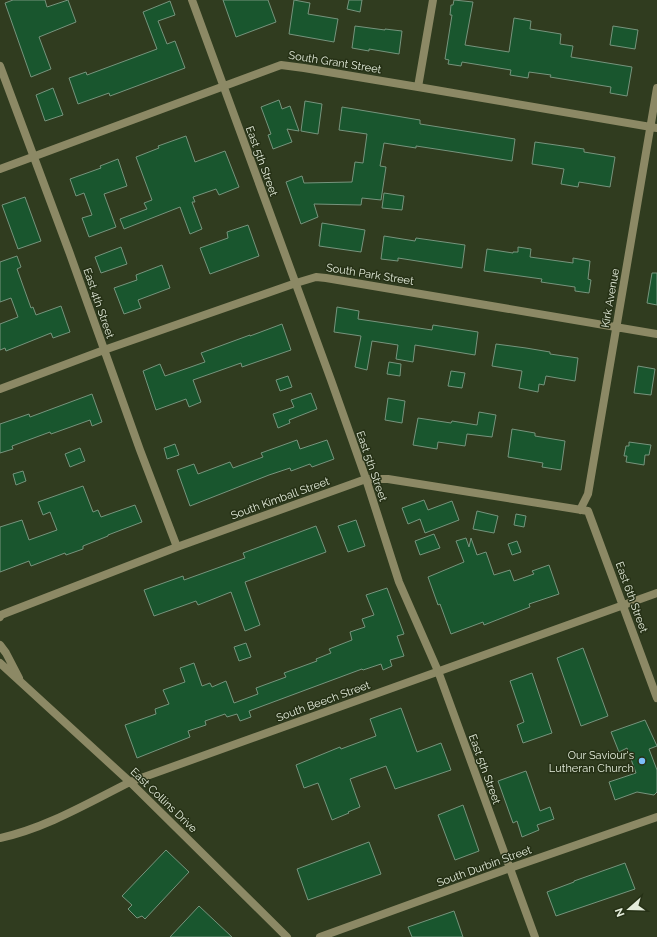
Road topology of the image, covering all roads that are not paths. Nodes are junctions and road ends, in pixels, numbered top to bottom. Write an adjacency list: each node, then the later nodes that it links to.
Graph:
1 (192, 0): 4 (street, East 5th Street)
2 (433, 0): 5 (street)
3 (0, 66): 8 (street, East 4th Street)
4 (222, 86): 5 (street, South Grant Street); 8 (street, South Grant Street); 10 (street, East 5th Street)
5 (418, 87): 7 (street, South Grant Street)
6 (657, 88): 7 (street, Kirk Avenue)
7 (654, 127): 11 (street, Kirk Avenue)
8 (33, 156): 9 (street, South Grant Street); 13 (street, East 4th Street)
9 (0, 168)
10 (296, 283): 11 (street, South Park Street); 13 (street, South Park Street); 15 (street, East 5th Street)
11 (616, 326): 12 (street, South Park Street); 16 (street, Kirk Avenue)
12 (657, 334)
13 (104, 350): 14 (street, South Park Street); 17 (street, East 4th Street)
14 (0, 389)
15 (366, 479): 16 (street, South Kimball Street); 17 (street, South Kimball Street); 23 (street, East 5th Street)
16 (580, 510): 19 (street, East 6th Street)
17 (177, 547): 20 (street, South Kimball Street)
18 (657, 593): 19 (street, South Beech Street)
19 (623, 605): 23 (street, South Beech Street); 25 (street, East 6th Street)
20 (0, 616)
21 (0, 645): 24 (street, East Collins Drive)
22 (0, 663): 24 (street, East Collins Drive)
23 (438, 671): 26 (street, South Beech Street); 29 (street, East 5th Street)
24 (21, 682): 26 (street, East Collins Drive)
25 (657, 698)
26 (130, 782): 28 (street, South Beech Street); 30 (street, East Collins Drive)
27 (657, 818): 29 (street, South Durbin Street)
28 (0, 838)
29 (510, 868): 31 (street, South Durbin Street); 32 (street, East 5th Street)
30 (288, 937)
31 (320, 937)
32 (535, 937)

